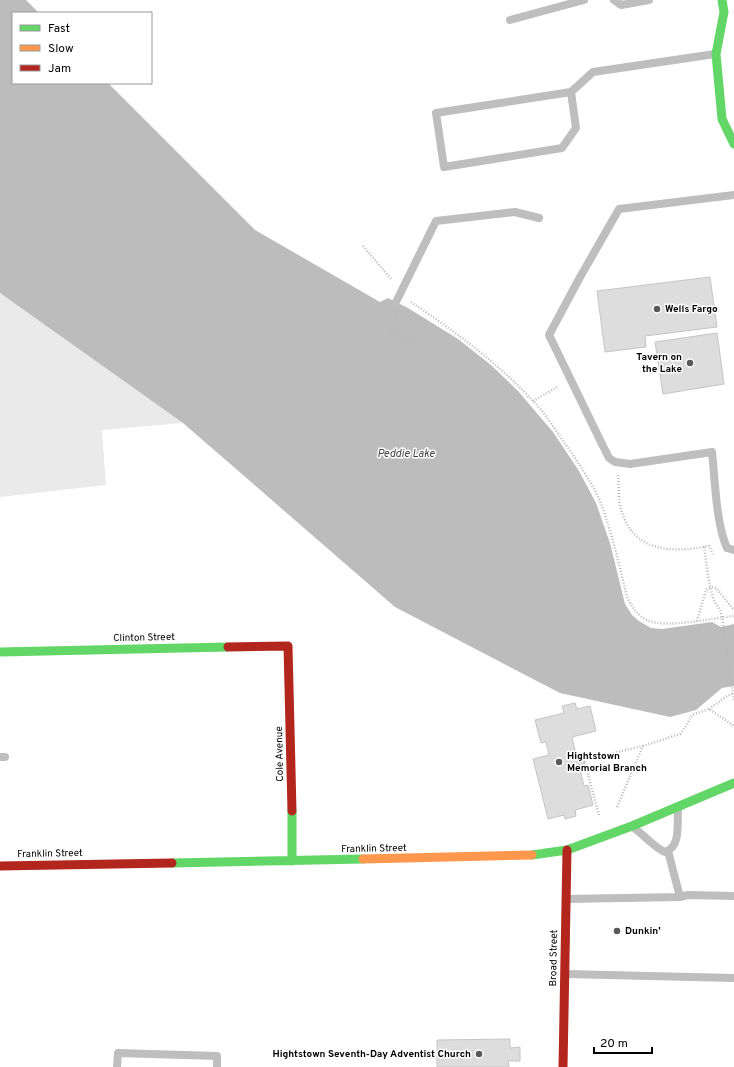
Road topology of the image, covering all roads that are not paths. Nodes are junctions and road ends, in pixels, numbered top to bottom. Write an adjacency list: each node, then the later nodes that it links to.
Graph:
1 (584, 0): 5 (lane)
2 (614, 0): 3 (lane)
3 (649, 0)
4 (722, 0): 6 (main road)
5 (510, 20)
6 (716, 54): 7 (lane); 8 (main road)
7 (571, 92): 7 (lane)
8 (734, 144)
9 (734, 195): 12 (lane)
10 (539, 218): 11 (lane)
11 (396, 302)
12 (734, 550)
13 (288, 646): 14 (main road, Clinton Street); 20 (main road, Cole Avenue)
14 (0, 652)
15 (734, 783): 16 (main road, Franklin Street)
16 (678, 807): 17 (main road, Franklin Street); 19 (lane)
17 (632, 826): 18 (main road, Franklin Street); 19 (lane)
18 (567, 850): 20 (main road, Franklin Street); 24 (main road, Broad Street)
19 (668, 851): 23 (lane)
20 (292, 861): 21 (main road, Franklin Street)
21 (0, 866)
22 (734, 896): 23 (lane)
23 (680, 897): 24 (lane)
24 (566, 899): 25 (main road, Broad Street)
25 (565, 974): 26 (lane); 29 (main road, Broad Street)
26 (734, 978)
27 (117, 1067): 28 (lane)
28 (217, 1067)
29 (563, 1067)

